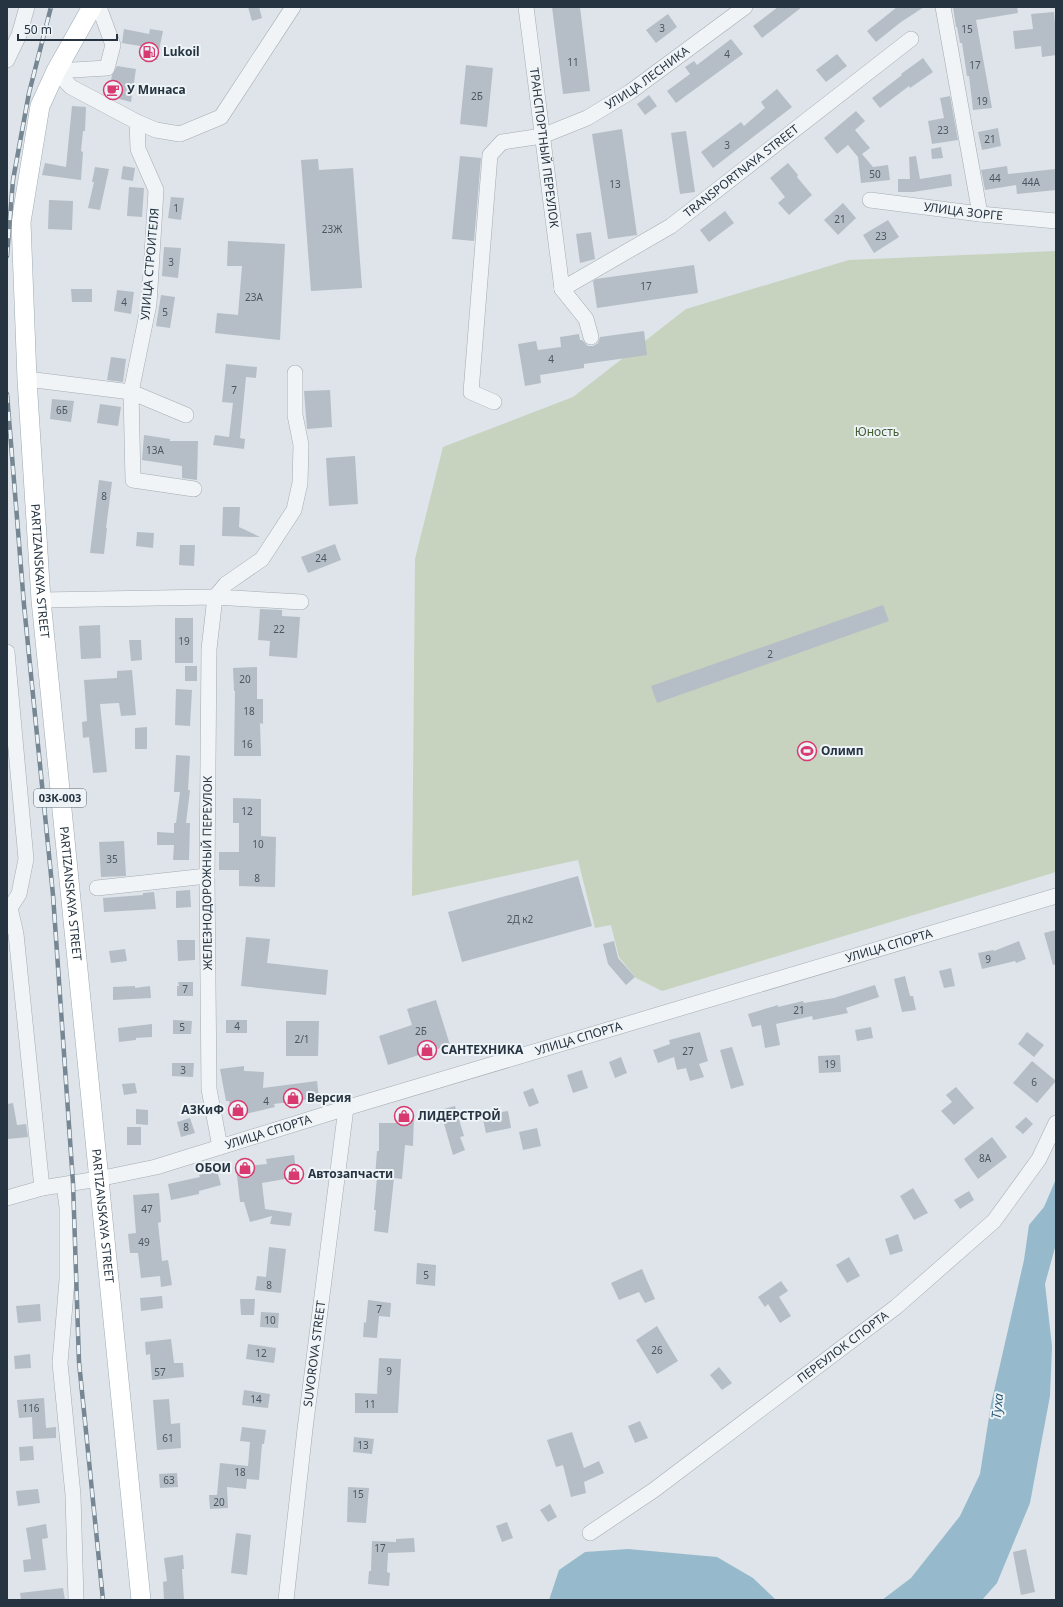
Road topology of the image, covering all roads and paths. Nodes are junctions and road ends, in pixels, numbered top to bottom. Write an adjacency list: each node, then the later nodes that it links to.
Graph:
1 (27, 7): 9 (street)
2 (92, 7): 10 (main road, PARTIZANSKAYA STREET / 03К-003)
3 (99, 7): 10 (street)
4 (293, 7): 11 (street)
5 (526, 7): 12 (street, ТРАНСПОРТНЫЙ ПЕРЕУЛОК)
6 (745, 7): 12 (street, УЛИЦА ЛЕСНИКА)
7 (943, 7): 14 (street)
8 (911, 39): 16 (street, TRANSPORTNAYA STREET)
9 (7, 60)
10 (56, 71): 11 (street); 19 (main road, PARTIZANSKAYA STREET / 03К-003)
11 (138, 122): 20 (street, УЛИЦА СТРОИТЕЛЯ)
12 (542, 136): 16 (street, ТРАНСПОРТНЫЙ ПЕРЕУЛОК); 21 (street, УЛИЦА ЛЕСНИКА)
13 (870, 200): 14 (street, УЛИЦА ЗОРГЕ)
14 (980, 214): 15 (street, УЛИЦА ЗОРГЕ)
15 (1056, 221)
16 (562, 289): 17 (street)
17 (591, 337)
18 (295, 373): 24 (street)
19 (27, 379): 20 (street); 25 (main road, PARTIZANSKAYA STREET / 03К-003)
20 (131, 392): 22 (street); 23 (street, УЛИЦА СТРОИТЕЛЯ)
21 (494, 402)
22 (186, 415)
23 (194, 489)
24 (215, 597): 25 (street); 26 (street); 28 (street, ЖЕЛЕЗНОДОРОЖНЫЙ ПЕРЕУЛОК)
25 (41, 600): 35 (main road, PARTIZANSKAYA STREET / 03К-003)
26 (302, 602)
27 (7, 652): 31 (street)
28 (207, 876): 29 (street); 34 (street, ЖЕЛЕЗНОДОРОЖНЫЙ ПЕРЕУЛОК)
29 (97, 888)
30 (1056, 896): 32 (street, УЛИЦА СПОРТА)
31 (8, 908): 37 (street)
32 (346, 1108): 34 (street, УЛИЦА СПОРТА); 42 (street, SUVOROVA STREET)
33 (1056, 1123): 39 (street, ПЕРЕУЛОК СПОРТА)
34 (220, 1147): 35 (street, УЛИЦА СПОРТА)
35 (98, 1179): 36 (street, УЛИЦА СПОРТА); 41 (main road, PARTIZANSKAYA STREET / 03К-003)
36 (64, 1185): 37 (street, УЛИЦА СПОРТА); 40 (street)
37 (42, 1188): 38 (street, УЛИЦА СПОРТА)
38 (7, 1198)
39 (590, 1533)
40 (76, 1600)
41 (141, 1600)
42 (286, 1600)

